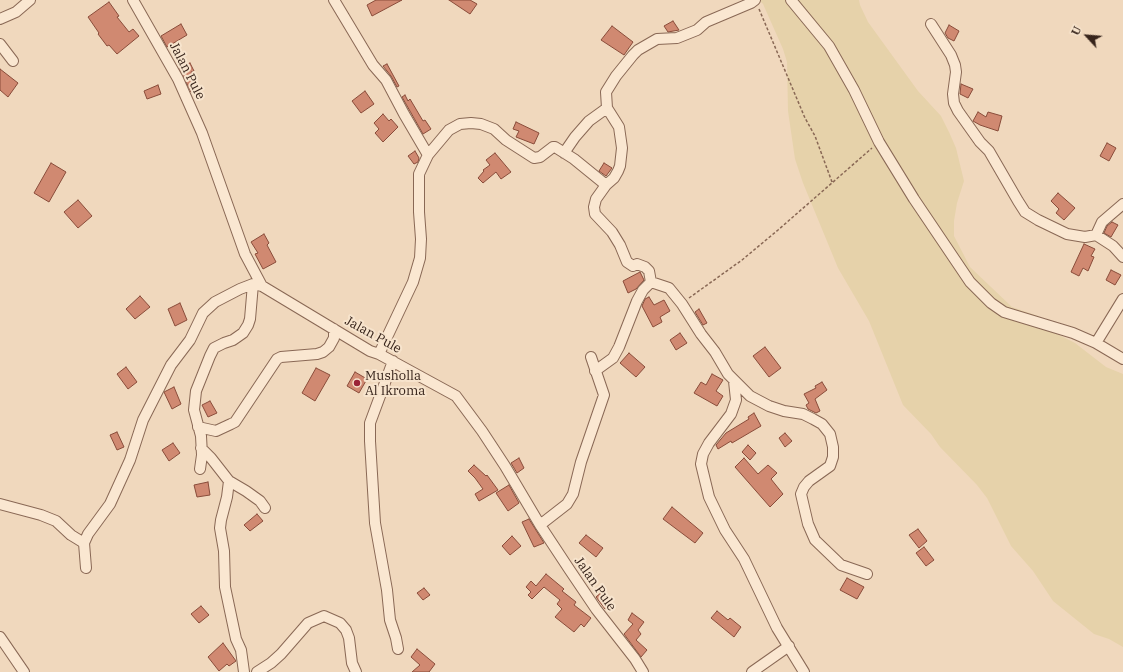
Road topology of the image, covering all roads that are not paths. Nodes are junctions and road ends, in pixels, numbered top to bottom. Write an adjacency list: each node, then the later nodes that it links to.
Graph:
1 (30, 0): 6 (street)
2 (133, 0): 18 (street, Jalan Pule)
3 (334, 0): 12 (street)
4 (791, 0): 21 (street)
5 (756, 3): 10 (street)
6 (0, 19)
7 (931, 24): 15 (street)
8 (0, 44): 9 (street)
9 (13, 61)
10 (607, 108): 11 (street); 13 (street)
11 (564, 153): 12 (street); 13 (street)
12 (428, 155): 22 (street)
13 (606, 185): 17 (street)
14 (1123, 204): 15 (street)
15 (1096, 235): 16 (street)
16 (1123, 257)
17 (651, 282): 26 (street); 27 (street)
18 (257, 285): 20 (street, Jalan Pule); 28 (street); 35 (street)
19 (1123, 299): 21 (street)
20 (334, 329): 22 (street, Jalan Pule); 28 (street)
21 (1098, 340): 24 (street)
22 (379, 354): 25 (street, Jalan Pule)
23 (591, 357): 26 (street)
24 (1123, 359)
25 (393, 361): 34 (street, Jalan Pule); 40 (street)
26 (595, 371): 34 (street)
27 (734, 381): 37 (street); 39 (street)
28 (198, 427): 29 (street)
29 (201, 448): 30 (street); 31 (street)
30 (200, 469)
31 (229, 481): 33 (street); 42 (street)
32 (0, 504): 35 (street)
33 (265, 508)
34 (540, 525): 45 (street, Jalan Pule)
35 (84, 544): 36 (street)
36 (86, 568)
37 (867, 574)
38 (0, 637): 41 (street)
39 (789, 646): 46 (street); 47 (street)
40 (398, 649)
41 (24, 672)
42 (244, 672)
43 (257, 672): 44 (street)
44 (356, 672)
45 (643, 672)
46 (752, 672)
47 (804, 672)

